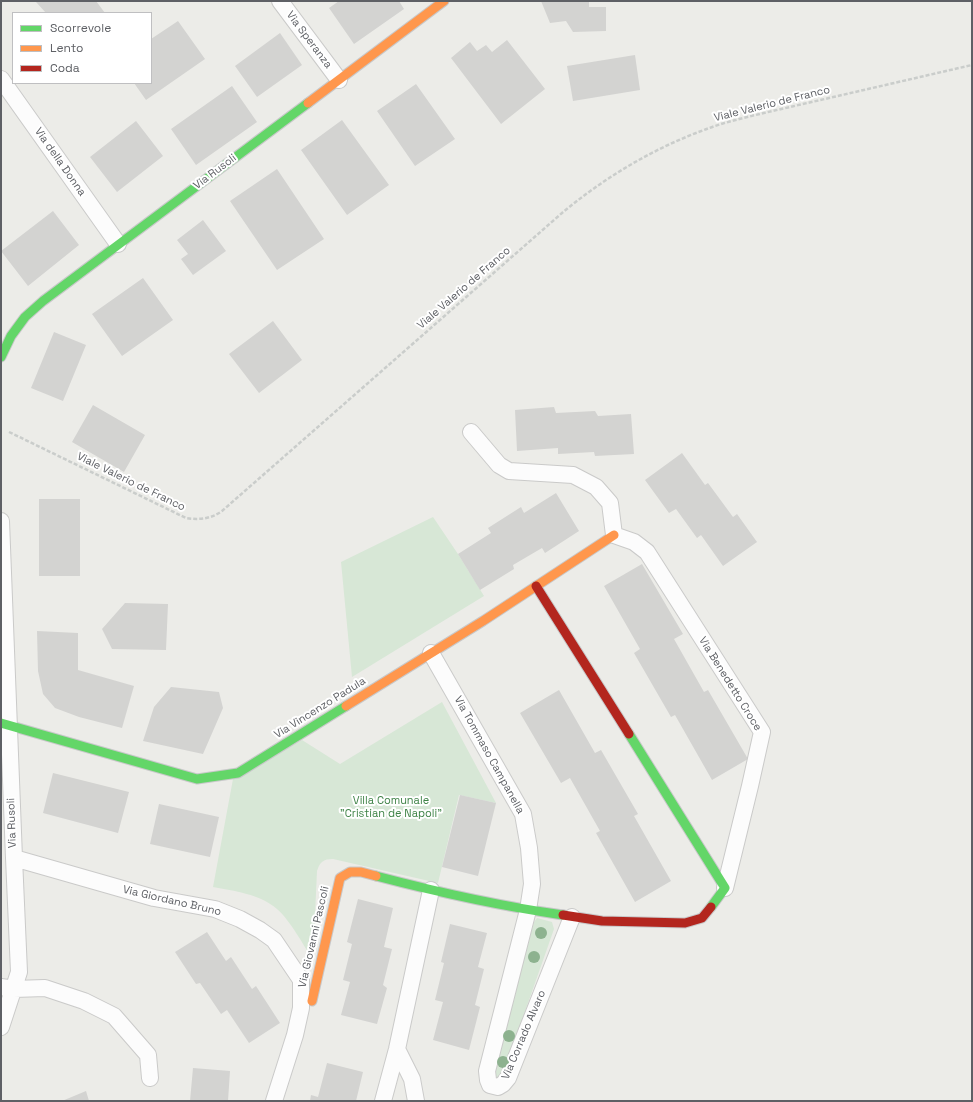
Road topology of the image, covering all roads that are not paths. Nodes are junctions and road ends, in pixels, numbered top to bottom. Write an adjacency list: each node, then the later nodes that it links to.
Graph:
1 (280, 1): 4 (street, Via Speranza)
2 (444, 1): 4 (street, Via Rusoli)
3 (1, 79): 5 (street, Via della Donna)
4 (339, 80): 5 (street, Via Rusoli)
5 (118, 244): 6 (street, Via Rusoli)
6 (6, 336): 7 (street, Via Rusoli)
7 (1, 357)
8 (471, 432): 10 (street)
9 (1, 521): 13 (street, Via Rusoli)
10 (614, 535): 11 (street, Via Vincenzo Padula); 15 (street, Via Benedetto Croce)
11 (536, 586): 12 (street, Via Vincenzo Padula); 15 (street)
12 (431, 653): 13 (street, Via Vincenzo Padula); 17 (street, Via Tommaso Campanella)
13 (5, 724): 14 (street, Via Rusoli)
14 (14, 858): 19 (street, Via Rusoli); 24 (street, Via Giordano Bruno)
15 (725, 888): 18 (street, Via Benedetto Croce)
16 (430, 890): 17 (street, Via Benedetto Croce); 20 (street, Via Giovanni Pascoli); 22 (street)
17 (528, 910): 18 (street, Via Benedetto Croce); 18 (street, Via Corrado Alvaro)
18 (572, 917)
19 (7, 988): 21 (street, Via Rusoli); 23 (street)
20 (312, 1001)
21 (1, 1027)
22 (397, 1049): 25 (street); 26 (street)
23 (150, 1078)
24 (274, 1101)
25 (383, 1101)
26 (416, 1101)

